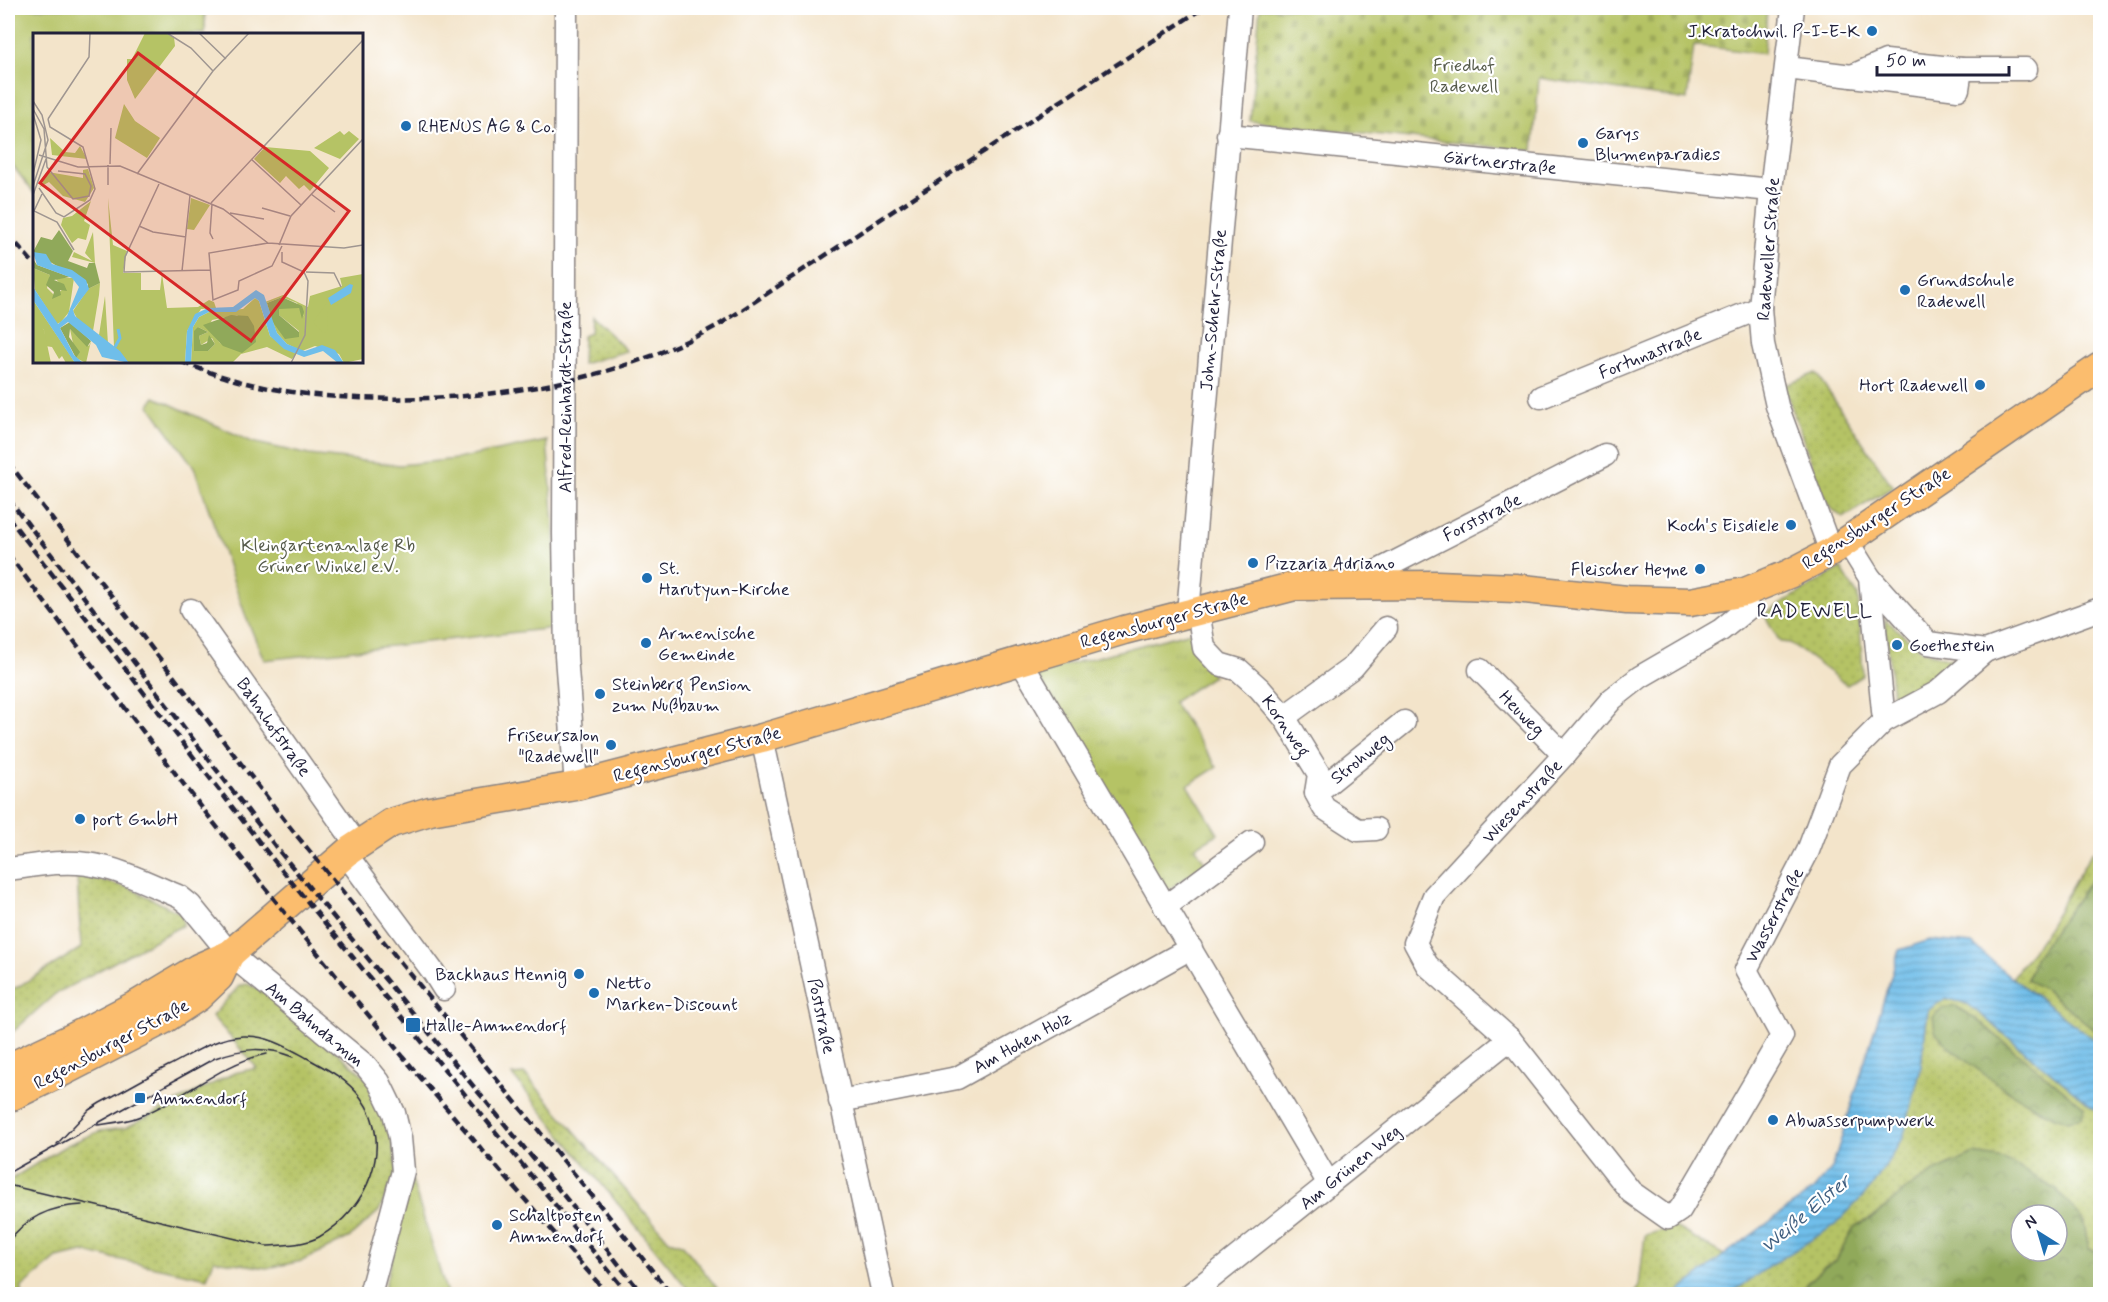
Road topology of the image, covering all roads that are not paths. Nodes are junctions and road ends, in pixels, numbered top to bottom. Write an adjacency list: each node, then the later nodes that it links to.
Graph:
1 (566, 8): 28 (street, Alfred-Reinhardt-Straße)
2 (1240, 8): 6 (street, John-Schehr-Straße)
3 (1793, 8): 4 (street, Radeweller Straße)
4 (1787, 68): 5 (street); 7 (street, Radeweller Straße)
5 (2026, 69)
6 (1228, 135): 7 (street, Gärtnerstraße); 18 (street, John-Schehr-Straße)
7 (1771, 190): 8 (street, Radeweller Straße)
8 (1760, 308): 10 (street, Fortunastraße); 12 (street, Radeweller Straße)
9 (2100, 367): 12 (main road, Regensburger Straße)
10 (1541, 397)
11 (1605, 455): 14 (street, Forststraße)
12 (1839, 547): 13 (street); 15 (main road, Regensburger Straße)
13 (1870, 578): 20 (street); 24 (street)
14 (1362, 585): 15 (main road, Regensburger Straße); 18 (main road, Regensburger Straße)
15 (1744, 591): 27 (street, Wiesenstraße)
16 (2100, 609): 20 (street)
17 (191, 610): 32 (street, Bahnhofstraße)
18 (1193, 611): 21 (main road, Regensburger Straße); 23 (street, Kornweg)
19 (1386, 628): 23 (street)
20 (1985, 651): 24 (street)
21 (1020, 660): 26 (main road, Regensburger Straße); 34 (street)
22 (1480, 670): 27 (street, Heuweg)
23 (1284, 717): 29 (street, Kornweg)
24 (1884, 721): 38 (street, Wasserstraße)
25 (1404, 722): 29 (street, Strohweg)
26 (762, 738): 28 (main road, Regensburger Straße); 41 (street, Poststraße)
27 (1564, 755): 38 (street, Wiesenstraße)
28 (576, 786): 32 (main road, Regensburger Straße)
29 (1316, 794): 30 (street)
30 (1376, 829)
31 (1252, 842): 34 (street)
32 (351, 849): 36 (main road, Regensburger Straße); 37 (street, Bahnhofstraße)
33 (8, 869): 36 (street)
34 (1165, 907): 35 (street)
35 (1191, 948): 41 (street, Am Hohen Holz); 42 (street)
36 (230, 954): 39 (main road, Regensburger Straße); 40 (main road, Regensburger Straße); 43 (street, Am Bahndamm)
37 (444, 989)
38 (1510, 1039): 42 (street, Am Grünen Weg)
39 (8, 1068)
40 (8, 1098)
41 (840, 1101): 44 (street, Poststraße)
42 (1329, 1184): 45 (street, Am Grünen Weg)
43 (370, 1294)
44 (883, 1294)
45 (1191, 1294)

